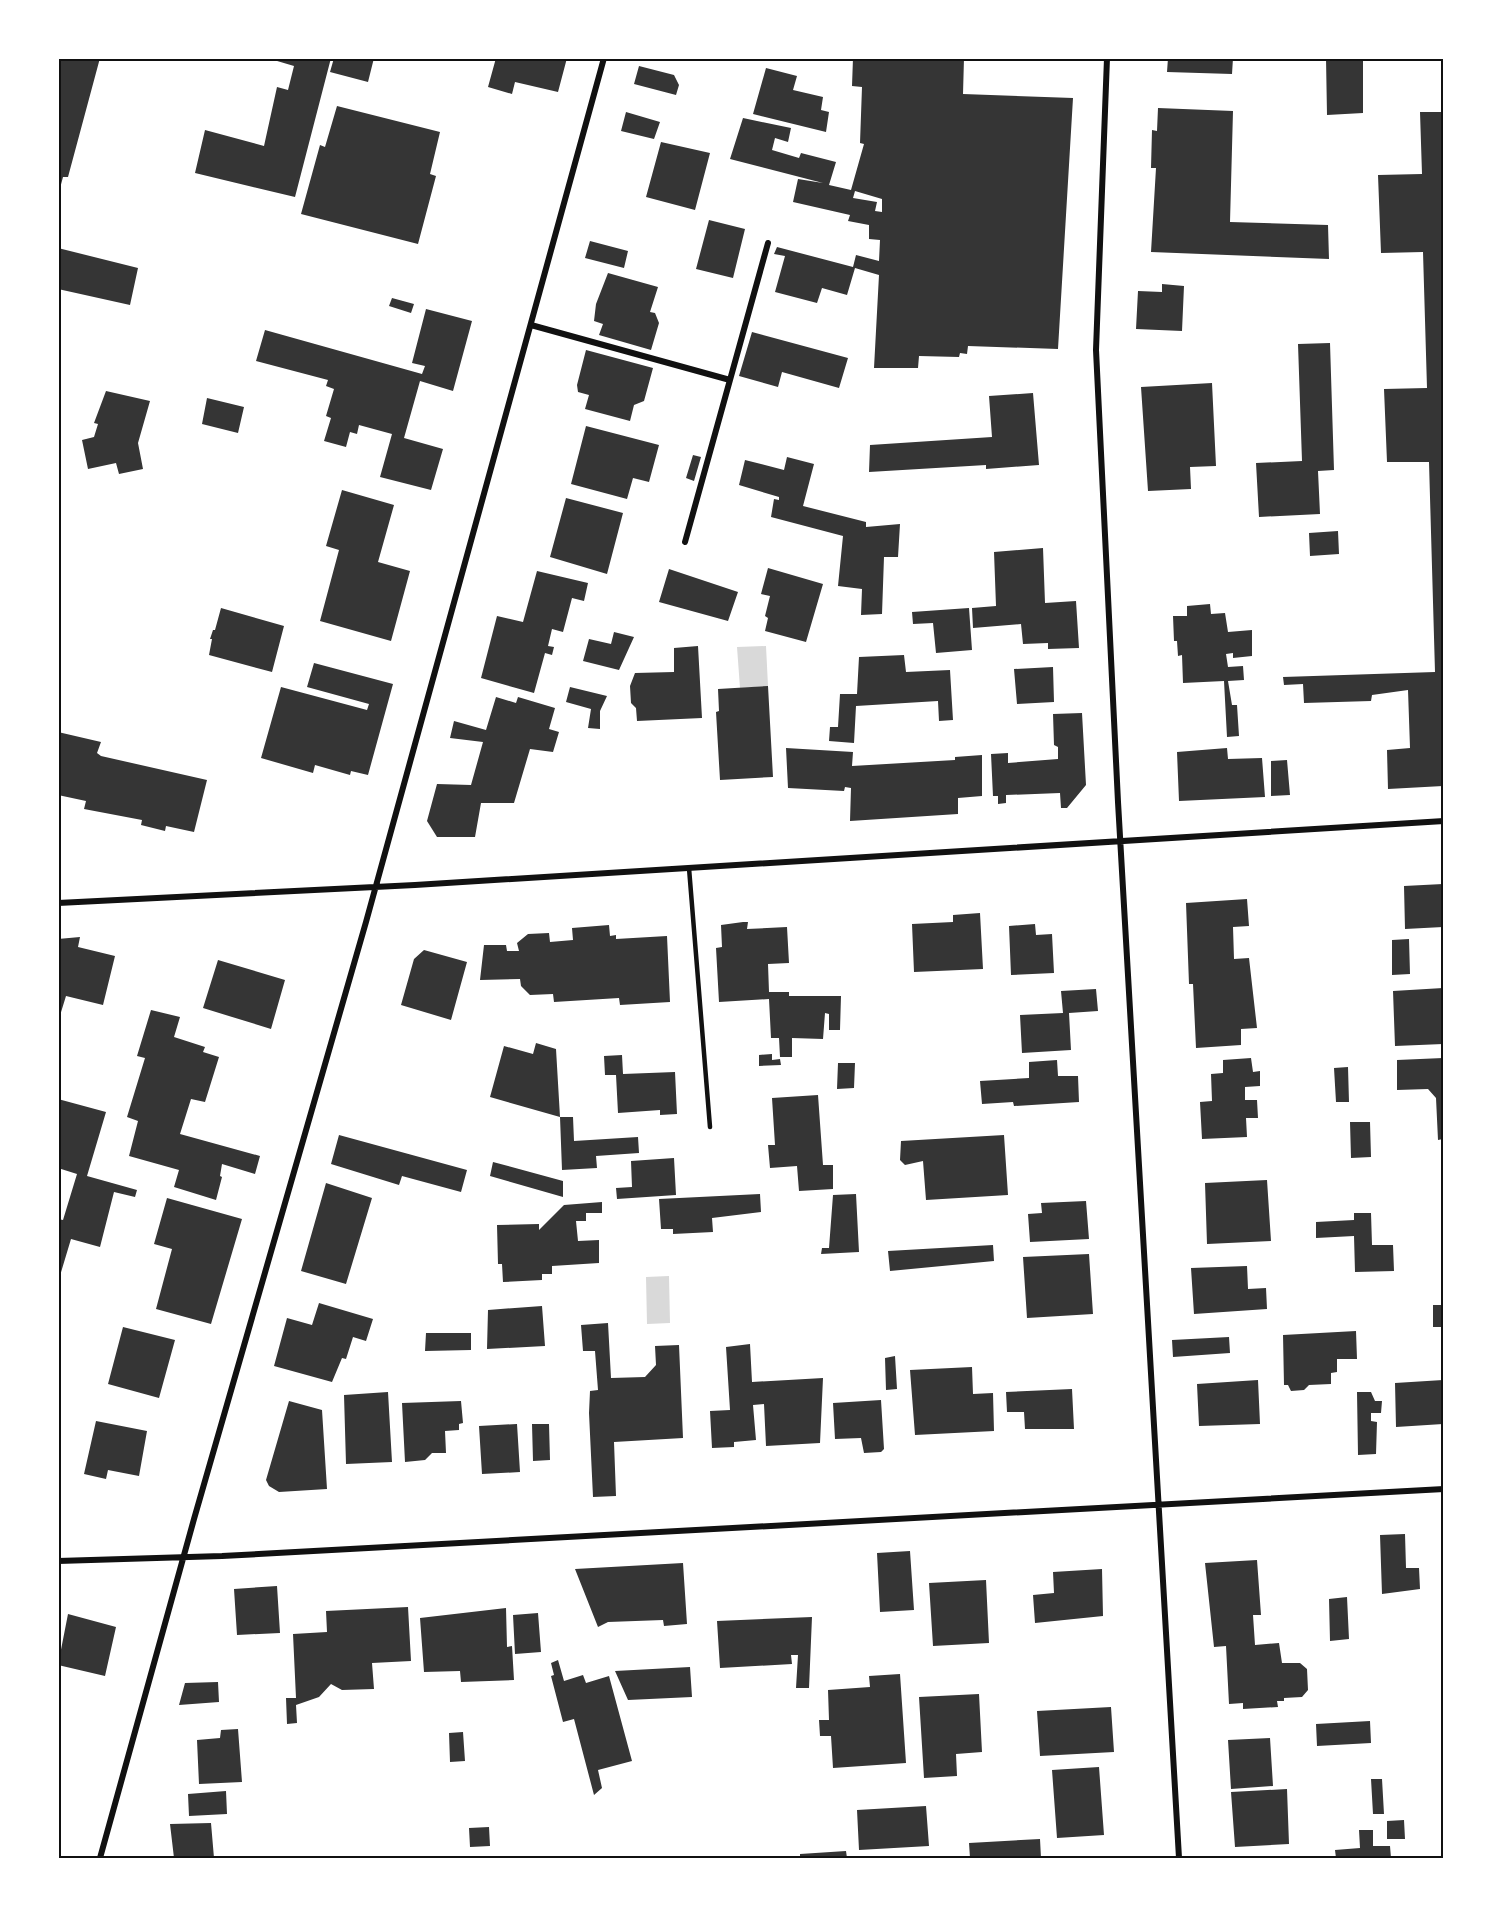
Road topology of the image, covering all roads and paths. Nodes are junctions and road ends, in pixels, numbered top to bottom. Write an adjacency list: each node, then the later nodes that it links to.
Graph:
1 (604, 58): 4 (street)
2 (1107, 58): 8 (street)
3 (768, 243): 5 (street)
4 (531, 325): 5 (street); 10 (street)
5 (730, 380): 6 (street)
6 (685, 543)
7 (1443, 821): 8 (street)
8 (1120, 842): 9 (street); 14 (street)
9 (689, 868): 10 (street); 12 (lane)
10 (376, 886): 11 (street); 15 (street)
11 (58, 903)
12 (710, 1127)
13 (1443, 1489): 14 (street)
14 (1159, 1503): 15 (street); 18 (street)
15 (184, 1557): 16 (street); 17 (street)
16 (58, 1561)
17 (100, 1858)
18 (1179, 1858)

